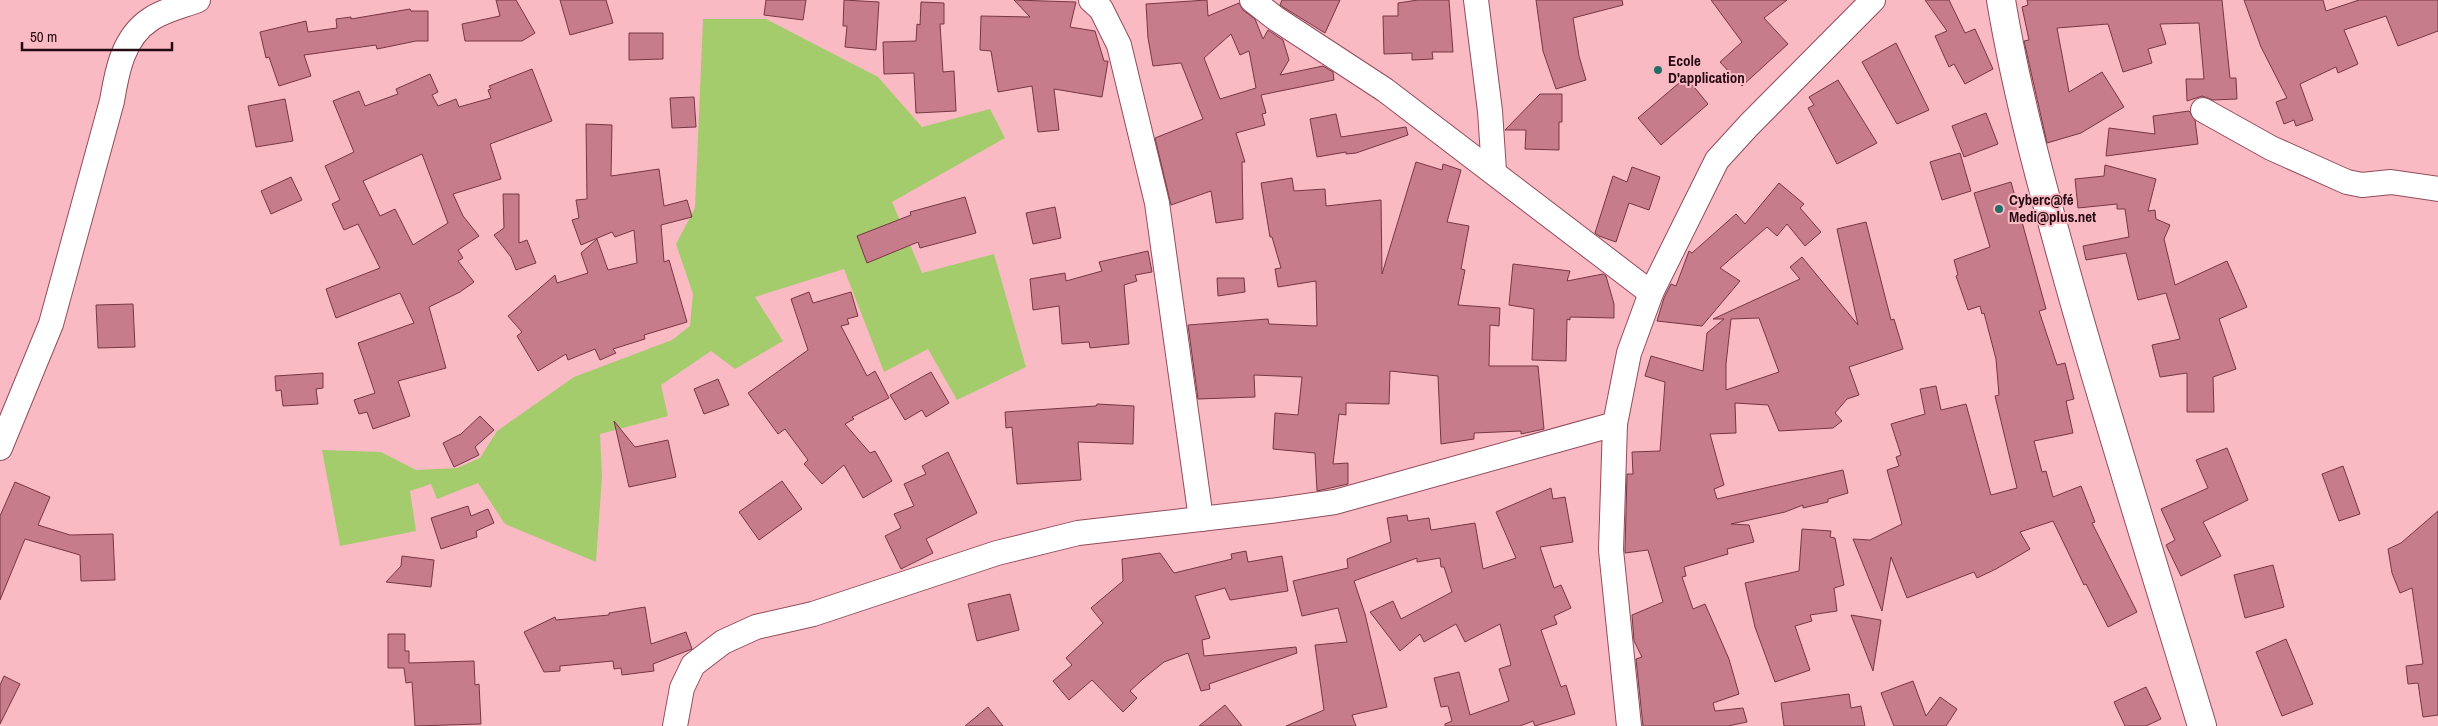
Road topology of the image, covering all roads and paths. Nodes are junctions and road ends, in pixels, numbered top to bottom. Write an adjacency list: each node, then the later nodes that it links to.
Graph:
1 (198, 0): 12 (street)
2 (1091, 0): 13 (street)
3 (1252, 0): 8 (street)
4 (1476, 0): 8 (street)
5 (1874, 0): 10 (street)
6 (2001, 0): 16 (street)
7 (2203, 110): 9 (street)
8 (1494, 171): 10 (street)
9 (2438, 189)
10 (1651, 293): 11 (street)
11 (1614, 424): 13 (street); 15 (street)
12 (0, 448)
13 (1200, 519): 14 (street)
14 (675, 726)
15 (1629, 726)
16 (2202, 726)

